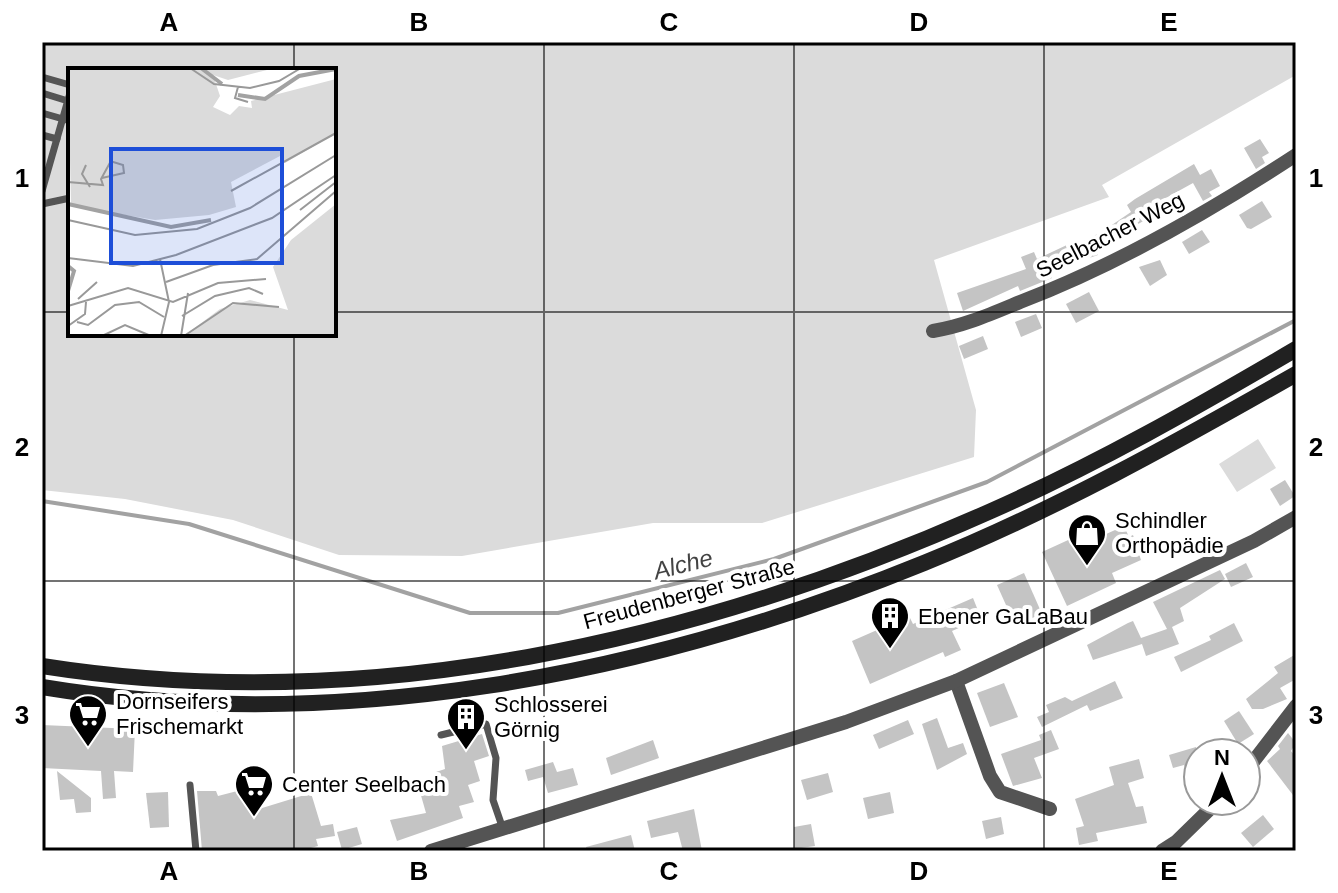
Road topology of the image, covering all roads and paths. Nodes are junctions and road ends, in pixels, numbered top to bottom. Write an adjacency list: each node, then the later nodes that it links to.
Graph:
1 (42, 77): 2 (lane)
2 (68, 84)
3 (42, 93): 4 (lane)
4 (68, 97)
5 (42, 113): 6 (lane)
6 (66, 120): 8 (lane)
7 (42, 135): 8 (lane)
8 (57, 139): 10 (lane)
9 (42, 152): 10 (lane)
10 (52, 155): 12 (lane)
11 (1296, 155): 16 (street, Seelbacher Weg)
12 (45, 171): 13 (lane)
13 (42, 189)
14 (68, 198): 15 (lane)
15 (42, 204)
16 (933, 331)
17 (1296, 349): 20 (main road, Freudenberger Straße)
18 (1296, 374): 22 (main road, Freudenberger Straße)
19 (1296, 517): 21 (street)
20 (42, 666)
21 (956, 681): 27 (street); 29 (street)
22 (42, 687)
23 (1296, 706): 25 (street)
24 (441, 735): 29 (lane)
25 (1262, 750)
26 (190, 785): 30 (lane)
27 (1050, 809)
28 (1202, 817): 32 (street)
29 (503, 829): 31 (street)
30 (196, 851)
31 (431, 851)
32 (1162, 851)

